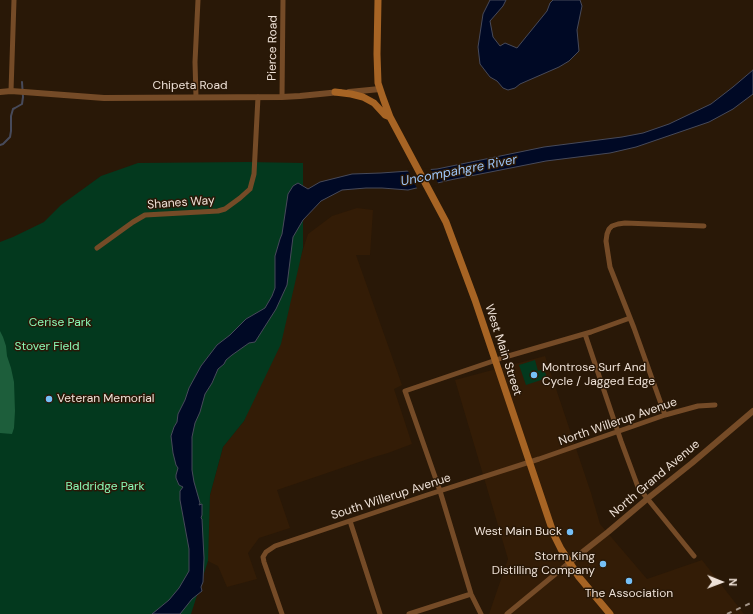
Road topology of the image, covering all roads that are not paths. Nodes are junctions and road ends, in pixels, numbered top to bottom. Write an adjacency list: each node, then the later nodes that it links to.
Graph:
1 (14, 0): 6 (street)
2 (198, 0): 9 (street)
3 (283, 0): 11 (street, Pierce Road)
4 (378, 0): 5 (main road, West Main Street)
5 (380, 89): 8 (street, Chipeta Road); 12 (main road, West Main Street)
6 (11, 91): 7 (street, Chipeta Road); 9 (street, Chipeta Road)
7 (0, 92)
8 (335, 92): 11 (street, Chipeta Road); 12 (main road)
9 (196, 97): 10 (street, Chipeta Road)
10 (258, 97): 11 (street, Chipeta Road); 14 (street, Shanes Way)
11 (282, 97)
12 (390, 116): 17 (main road, West Main Street)
13 (704, 226): 15 (street)
14 (97, 248)
15 (630, 318): 16 (street); 20 (street)
16 (585, 334): 17 (street); 21 (street)
17 (495, 361): 22 (main road, West Main Street); 23 (street)
18 (715, 405): 20 (street, North Willerup Avenue)
19 (753, 411): 24 (street, North Grand Avenue)
20 (665, 415): 21 (street, North Willerup Avenue)
21 (617, 432): 22 (street, North Willerup Avenue); 24 (street)
22 (529, 462): 23 (street, South Willerup Avenue); 27 (main road, West Main Street)
23 (440, 491): 25 (street, South Willerup Avenue); 28 (street)
24 (647, 498): 26 (street); 27 (street, North Grand Avenue)
25 (350, 521): 29 (street, South Willerup Avenue); 30 (street)
26 (694, 556)
27 (570, 562): 33 (street); 34 (main road, West Main Street)
28 (471, 594): 31 (street); 32 (street)
29 (282, 614)
30 (380, 614)
31 (409, 614)
32 (482, 614)
33 (507, 614)
34 (610, 614)

